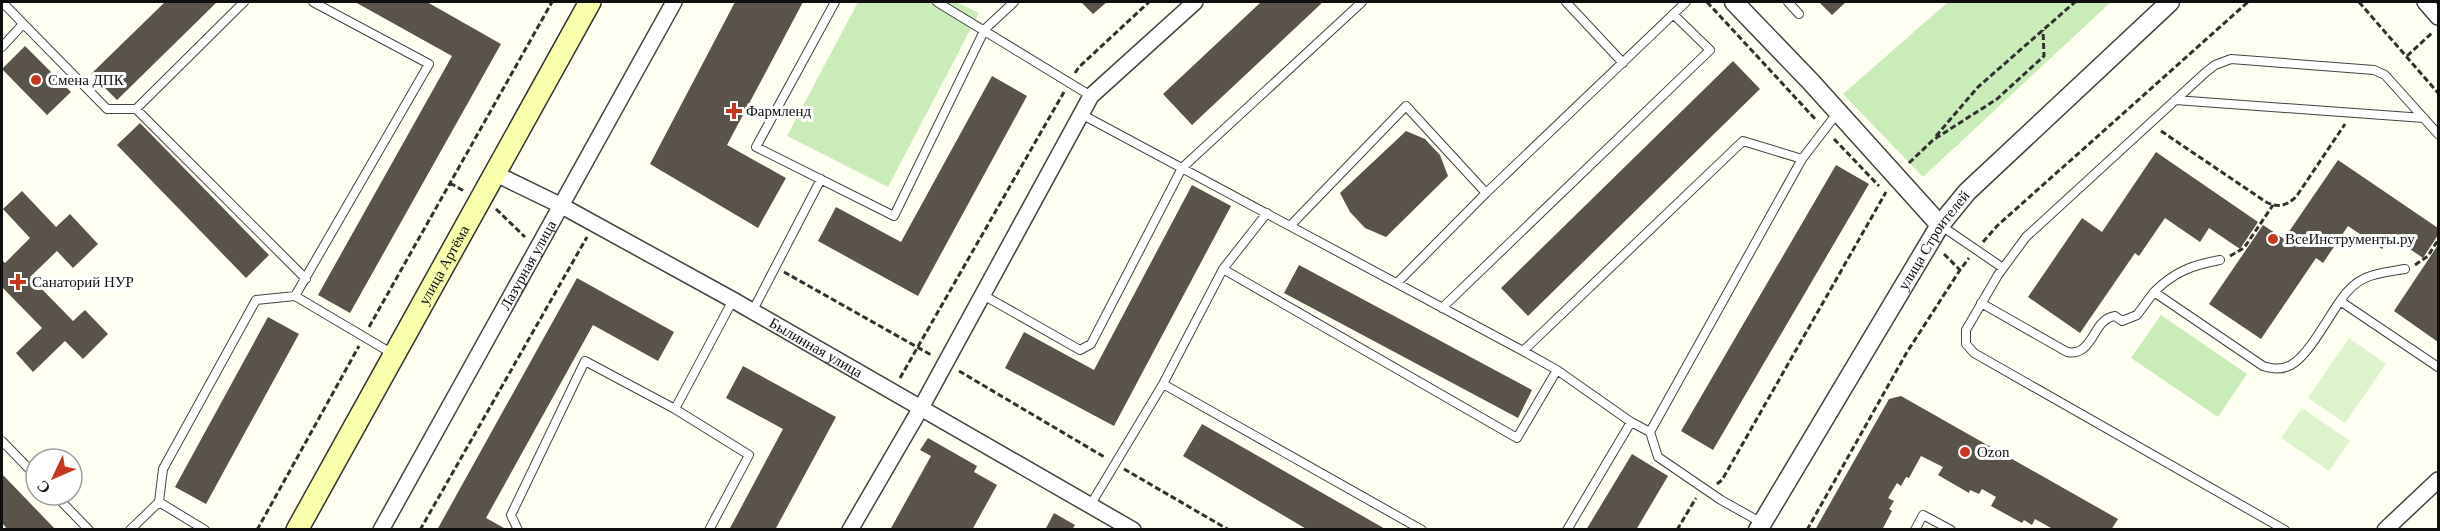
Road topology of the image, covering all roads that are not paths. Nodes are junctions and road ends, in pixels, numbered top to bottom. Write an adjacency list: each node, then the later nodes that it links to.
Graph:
1 (2, 2): 20 (lane)
2 (244, 2): 26 (lane)
3 (313, 2): 44 (lane)
4 (590, 2): 33 (main road, улица Артёма)
5 (674, 2): 36 (street, Лазурная улица)
6 (835, 2): 34 (lane)
7 (937, 2): 21 (lane)
8 (1014, 2): 21 (lane)
9 (1195, 2): 24 (street)
10 (1362, 2): 32 (lane)
11 (1566, 2): 23 (lane)
12 (1686, 2): 17 (lane)
13 (1734, 2): 27 (street)
14 (1788, 2): 18 (lane)
15 (2170, 2): 38 (street, улица Строителей)
16 (2425, 2): 19 (street)
17 (1673, 14): 23 (lane); 52 (lane)
18 (1799, 14)
19 (2439, 17)
20 (23, 24): 22 (lane); 26 (lane)
21 (985, 29): 24 (lane); 34 (lane)
22 (2, 46)
23 (1623, 63): 35 (lane)
24 (1091, 96): 28 (street)
25 (2175, 100): 29 (lane); 29 (lane); 41 (lane)
26 (136, 109): 44 (lane)
27 (1838, 112): 31 (lane); 38 (street)
28 (1081, 114): 32 (lane); 47 (street)
29 (2424, 118): 30 (lane)
30 (2439, 134)
31 (1802, 159): 54 (lane); 62 (lane)
32 (1182, 168): 37 (lane); 47 (lane)
33 (496, 174): 36 (street, Былинная улица); 55 (main road, улица Артёма)
34 (822, 179): 53 (lane)
35 (1486, 193): 39 (lane); 45 (lane)
36 (562, 206): 49 (street, Былинная улица); 74 (street, Лазурная улица)
37 (1267, 213): 39 (lane); 42 (lane)
38 (1940, 225): 41 (lane); 69 (street, улица Строителей)
39 (1290, 226): 45 (lane)
40 (2220, 260): 46 (lane)
41 (2003, 268): 51 (lane)
42 (1223, 269): 57 (lane); 58 (lane)
43 (2405, 269): 50 (lane)
44 (306, 279): 48 (lane)
45 (1397, 283): 52 (lane)
46 (2154, 292): 50 (lane); 51 (lane)
47 (983, 295): 59 (street)
48 (295, 296): 55 (lane); 66 (lane)
49 (734, 300): 53 (street, Былинная улица); 60 (lane)
50 (2340, 301): 56 (lane)
51 (1981, 303): 83 (lane)
52 (1442, 308): 54 (lane)
53 (752, 312): 59 (street, Былинная улица)
54 (1523, 351): 57 (lane)
55 (394, 354): 73 (main road, улица Артёма)
56 (2439, 367)
57 (1557, 370): 61 (lane)
58 (1163, 384): 67 (lane); 79 (lane)
59 (922, 406): 67 (street, Былинная улица); 77 (street)
60 (675, 409): 75 (lane); 76 (lane)
61 (1631, 422): 62 (lane); 80 (lane)
62 (1650, 432): 69 (lane)
63 (2, 441): 64 (lane)
64 (24, 464)
65 (2439, 480): 84 (street)
66 (159, 502): 71 (lane); 72 (lane)
67 (1091, 504): 78 (street, Былинная улица)
68 (66, 507): 70 (lane)
69 (1760, 526)
70 (88, 530)
71 (130, 530)
72 (205, 530)
73 (297, 530)
74 (381, 530)
75 (518, 530)
76 (709, 530)
77 (850, 530)
78 (1133, 530)
79 (1422, 530)
80 (1567, 530)
81 (1915, 530): 82 (lane)
82 (1951, 530)
83 (2285, 530)
84 (2385, 530)

